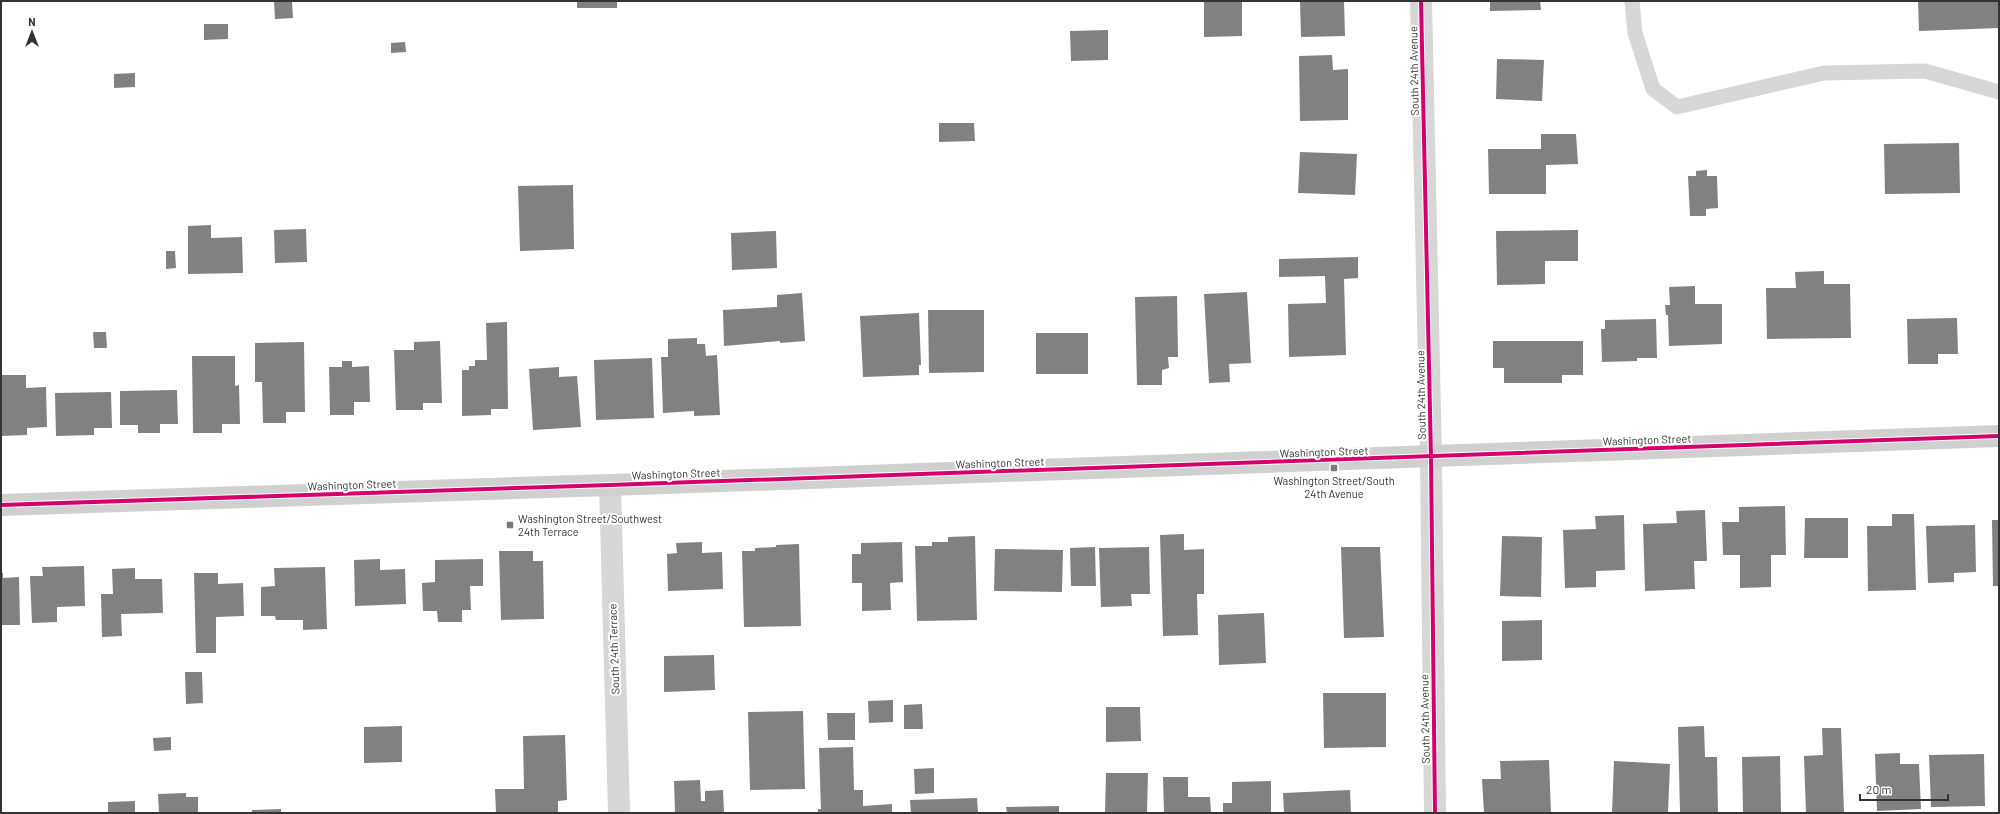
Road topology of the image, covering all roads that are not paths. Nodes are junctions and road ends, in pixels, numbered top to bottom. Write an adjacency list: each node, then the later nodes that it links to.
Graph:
1 (1421, 1): 5 (street, South 24th Avenue)
2 (1632, 1): 3 (lane)
3 (1999, 92)
4 (1999, 436): 5 (street, Washington Street)
5 (1431, 457): 6 (street, Washington Street); 9 (street, South 24th Avenue)
6 (610, 486): 7 (street, Washington Street); 8 (street, South 24th Terrace)
7 (1, 505)
8 (619, 813)
9 (1435, 813)

